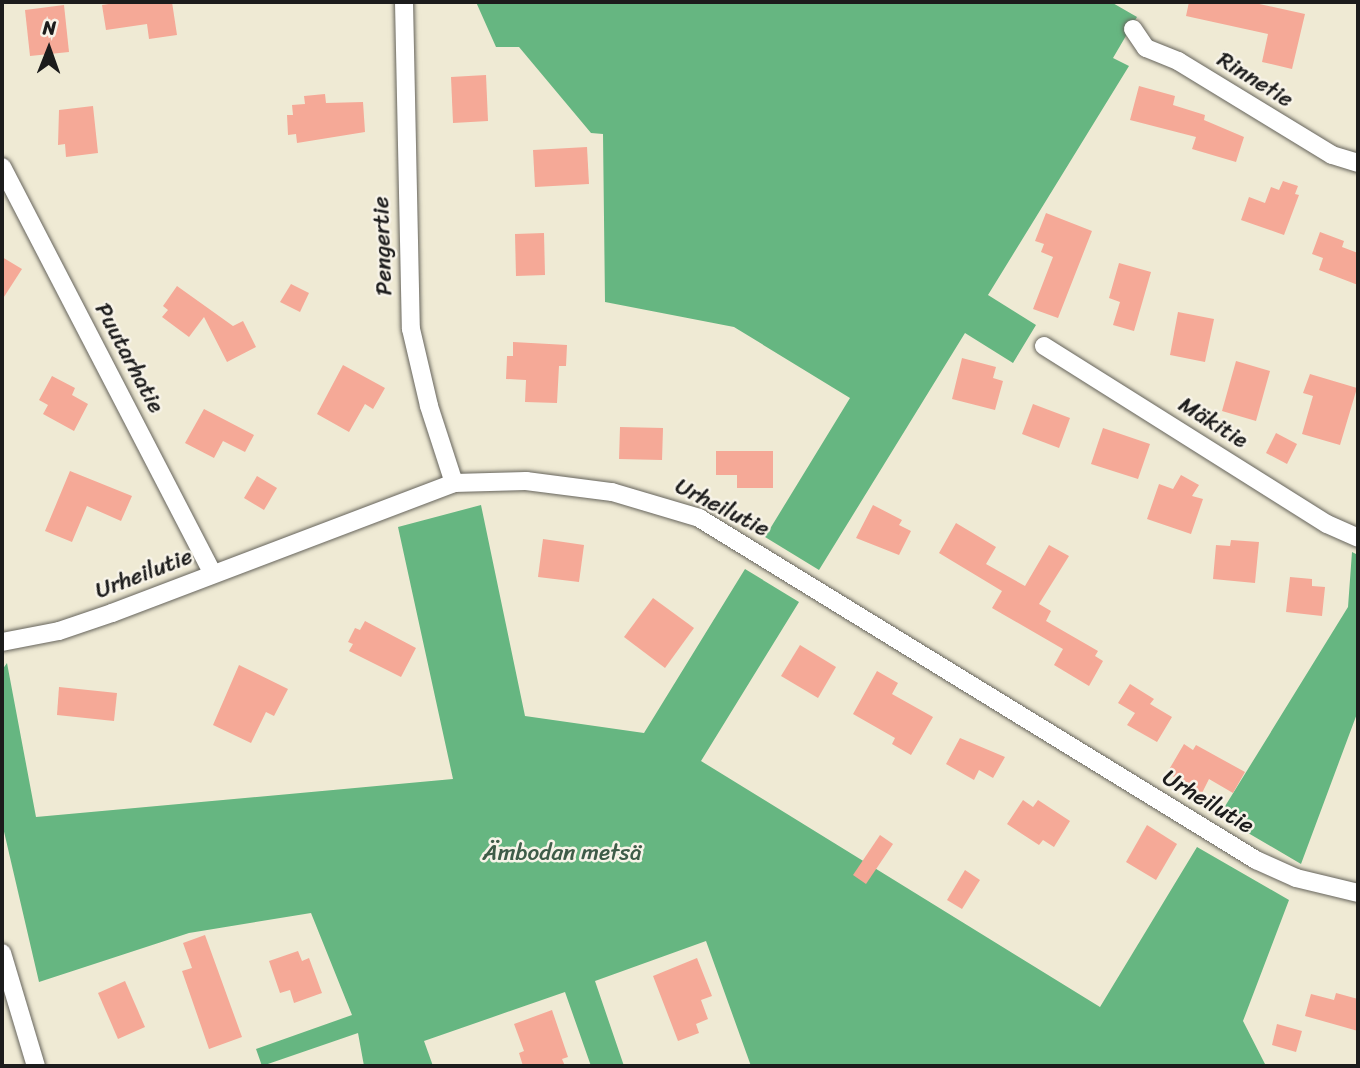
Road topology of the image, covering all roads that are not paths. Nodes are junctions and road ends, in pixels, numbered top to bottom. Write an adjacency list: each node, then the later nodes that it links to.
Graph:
1 (404, 2): 6 (street, Pengertie)
2 (1133, 29): 3 (street, Rinnetie)
3 (1358, 163)
4 (2, 167): 8 (street, Puutarhatie)
5 (1044, 346): 7 (street, Mäkitie)
6 (454, 483): 8 (street, Urheilutie); 10 (street, Urheilutie)
7 (1358, 538)
8 (213, 574): 9 (street, Urheilutie)
9 (2, 642)
10 (1358, 893)
11 (2, 953): 12 (street)
12 (36, 1066)

